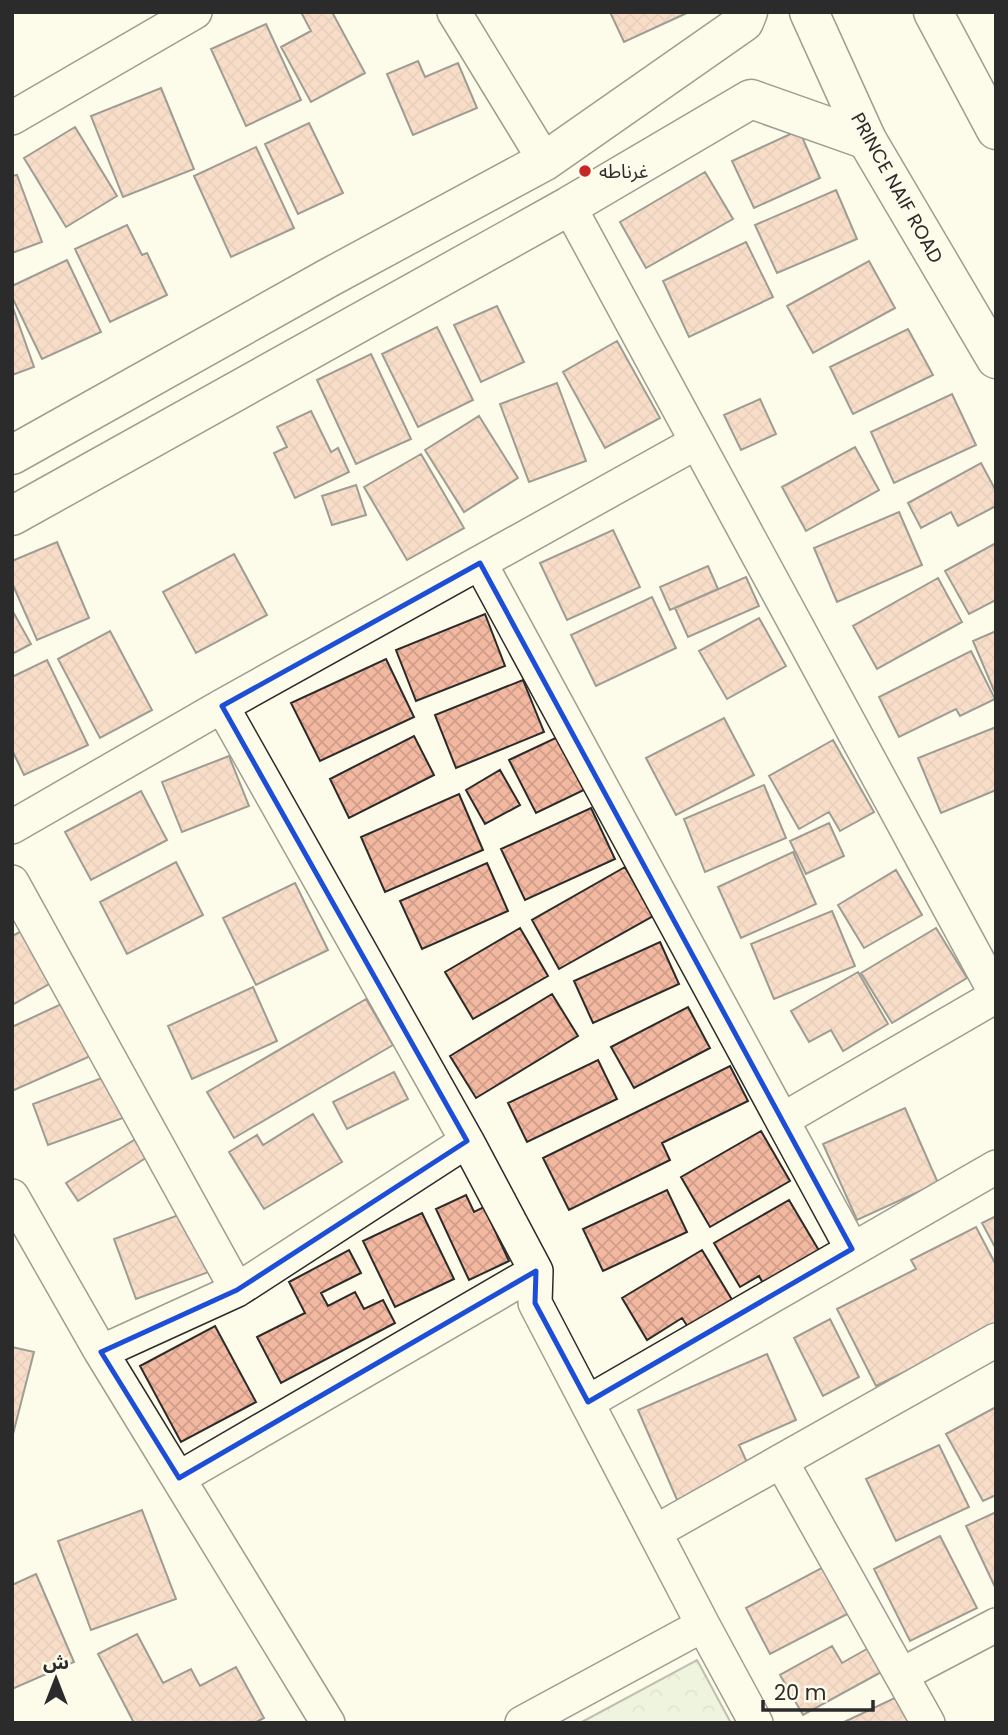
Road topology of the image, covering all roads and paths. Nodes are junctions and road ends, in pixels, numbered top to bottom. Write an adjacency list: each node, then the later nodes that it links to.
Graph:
1 (195, 12): 6 (street)
2 (454, 12): 10 (street)
3 (748, 12): 10 (street)
4 (808, 12): 9 (street, PRINCE NAIF ROAD)
5 (933, 12): 8 (street)
6 (161, 21): 7 (street)
7 (12, 118)
8 (996, 130)
9 (867, 140): 11 (street); 12 (street, PRINCE NAIF ROAD)
10 (545, 161): 14 (street)
11 (569, 206): 13 (street); 15 (street)
12 (996, 359)
13 (697, 442): 16 (street); 20 (street)
14 (12, 455)
15 (12, 516)
16 (480, 564): 17 (street); 21 (street)
17 (222, 705): 18 (street); 22 (street)
18 (12, 827)
19 (12, 882): 27 (street)
20 (996, 995): 21 (street)
21 (782, 1120): 25 (street)
22 (467, 1141): 26 (street); 27 (street)
23 (996, 1167): 25 (street)
24 (12, 1196): 29 (street)
25 (852, 1249): 30 (street)
26 (536, 1271): 30 (street); 32 (street)
27 (237, 1290): 29 (street)
28 (996, 1340): 31 (street)
29 (101, 1352): 32 (street)
30 (588, 1402): 33 (street)
31 (781, 1461): 33 (street); 36 (street)
32 (179, 1478): 37 (street)
33 (654, 1532): 34 (street)
34 (703, 1625): 38 (street); 39 (street)
35 (996, 1625): 36 (street)
36 (901, 1675): 40 (street)
37 (328, 1723)
38 (522, 1723)
39 (757, 1723)
40 (928, 1723)

